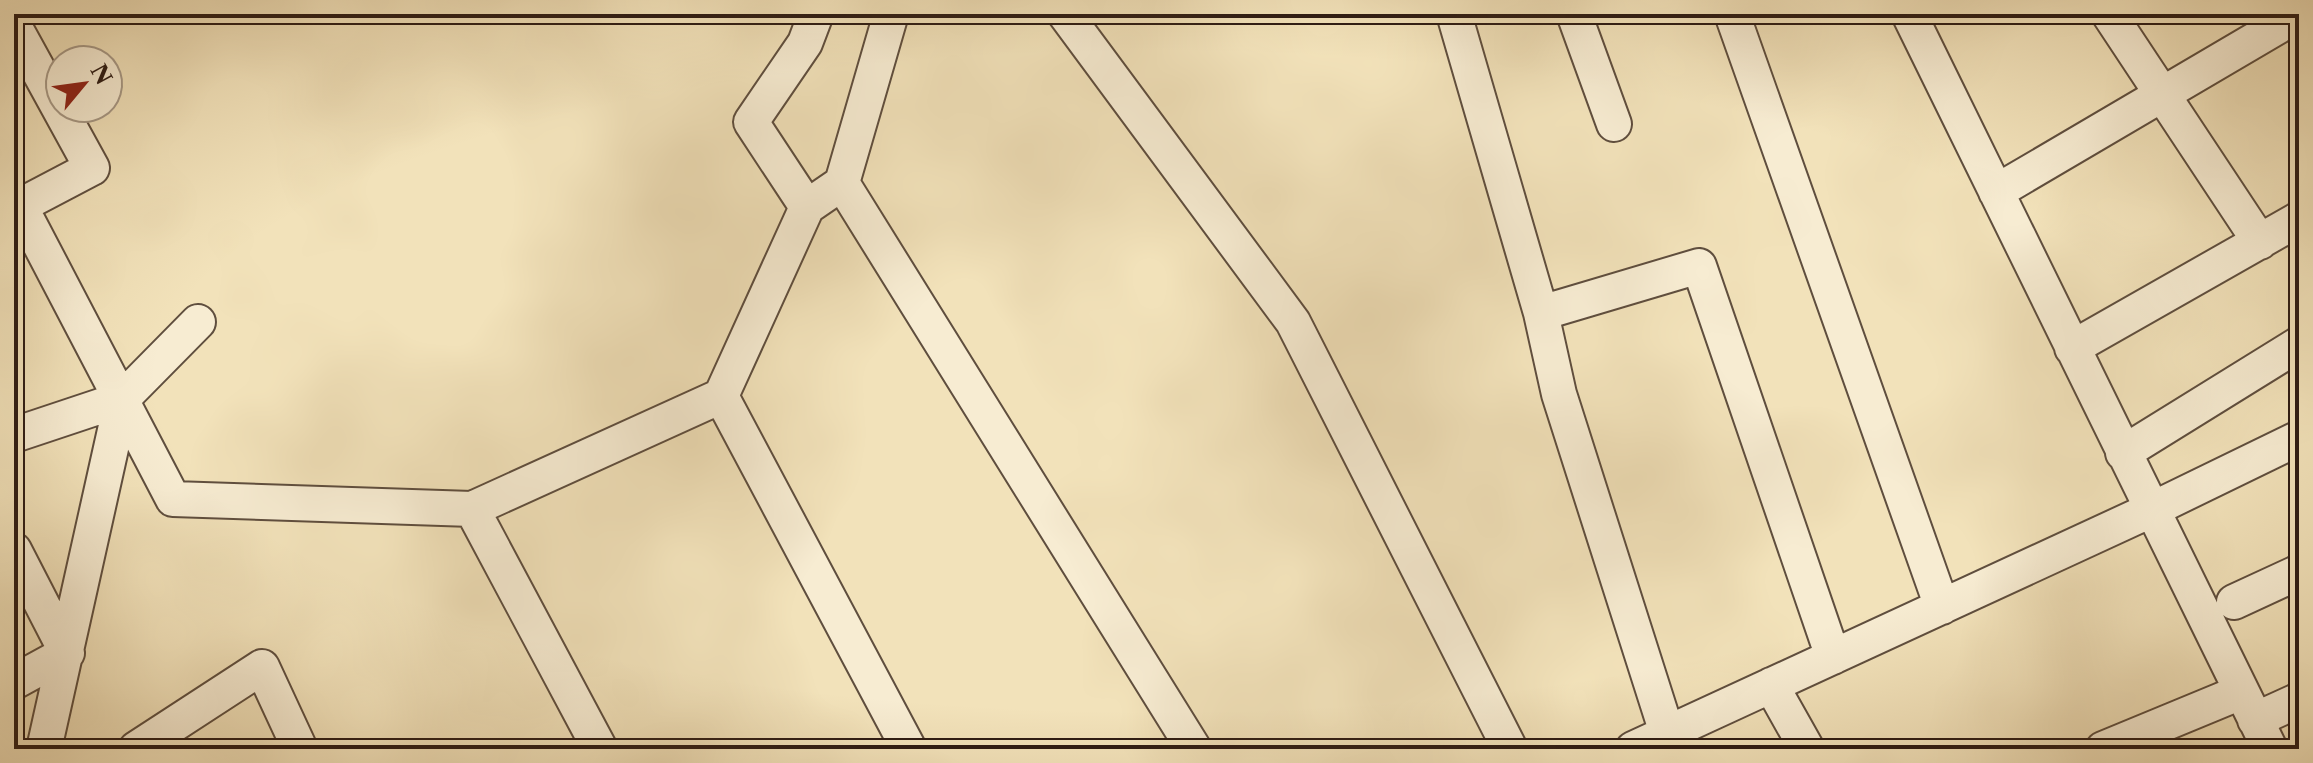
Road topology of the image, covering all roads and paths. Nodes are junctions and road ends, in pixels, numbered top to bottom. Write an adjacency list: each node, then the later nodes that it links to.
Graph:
1 (816, 14): 16 (street)
2 (891, 14): 13 (street)
3 (1065, 14): 47 (street)
4 (1454, 14): 19 (street)
5 (1574, 14): 12 (street)
6 (1732, 14): 33 (street)
7 (1909, 14): 14 (street)
8 (2109, 14): 11 (street)
9 (2299, 14): 11 (street)
10 (14, 26): 15 (street)
11 (2162, 94): 14 (street); 18 (street)
12 (1614, 124)
13 (842, 183): 16 (street); 46 (street)
14 (1996, 192): 22 (street)
15 (17, 207): 24 (street)
16 (807, 207): 23 (street)
17 (2299, 219): 18 (street)
18 (2260, 242): 22 (street)
19 (1541, 313): 35 (street); 40 (street)
20 (198, 322): 24 (street)
21 (2299, 344): 27 (street)
22 (2072, 348): 27 (street)
23 (721, 396): 28 (street); 45 (street)
24 (122, 399): 25 (street); 28 (street); 34 (street)
25 (14, 435)
26 (2299, 438): 29 (street)
27 (2123, 453): 29 (street)
28 (472, 509): 44 (street)
29 (2151, 510): 33 (street); 39 (street)
30 (14, 550): 34 (street)
31 (2299, 572): 32 (street)
32 (2234, 602)
33 (1942, 607): 35 (street)
34 (67, 653): 36 (street); 41 (street)
35 (1833, 657): 37 (street)
36 (14, 682)
37 (1771, 685): 40 (street); 49 (street)
38 (2299, 700): 39 (street)
39 (2255, 720): 50 (street)
40 (1667, 733): 48 (street)
41 (44, 749)
42 (136, 749): 43 (street)
43 (300, 749)
44 (600, 749)
45 (909, 749)
46 (1194, 749)
47 (1510, 749)
48 (1633, 749)
49 (1807, 749)
50 (2103, 749)

